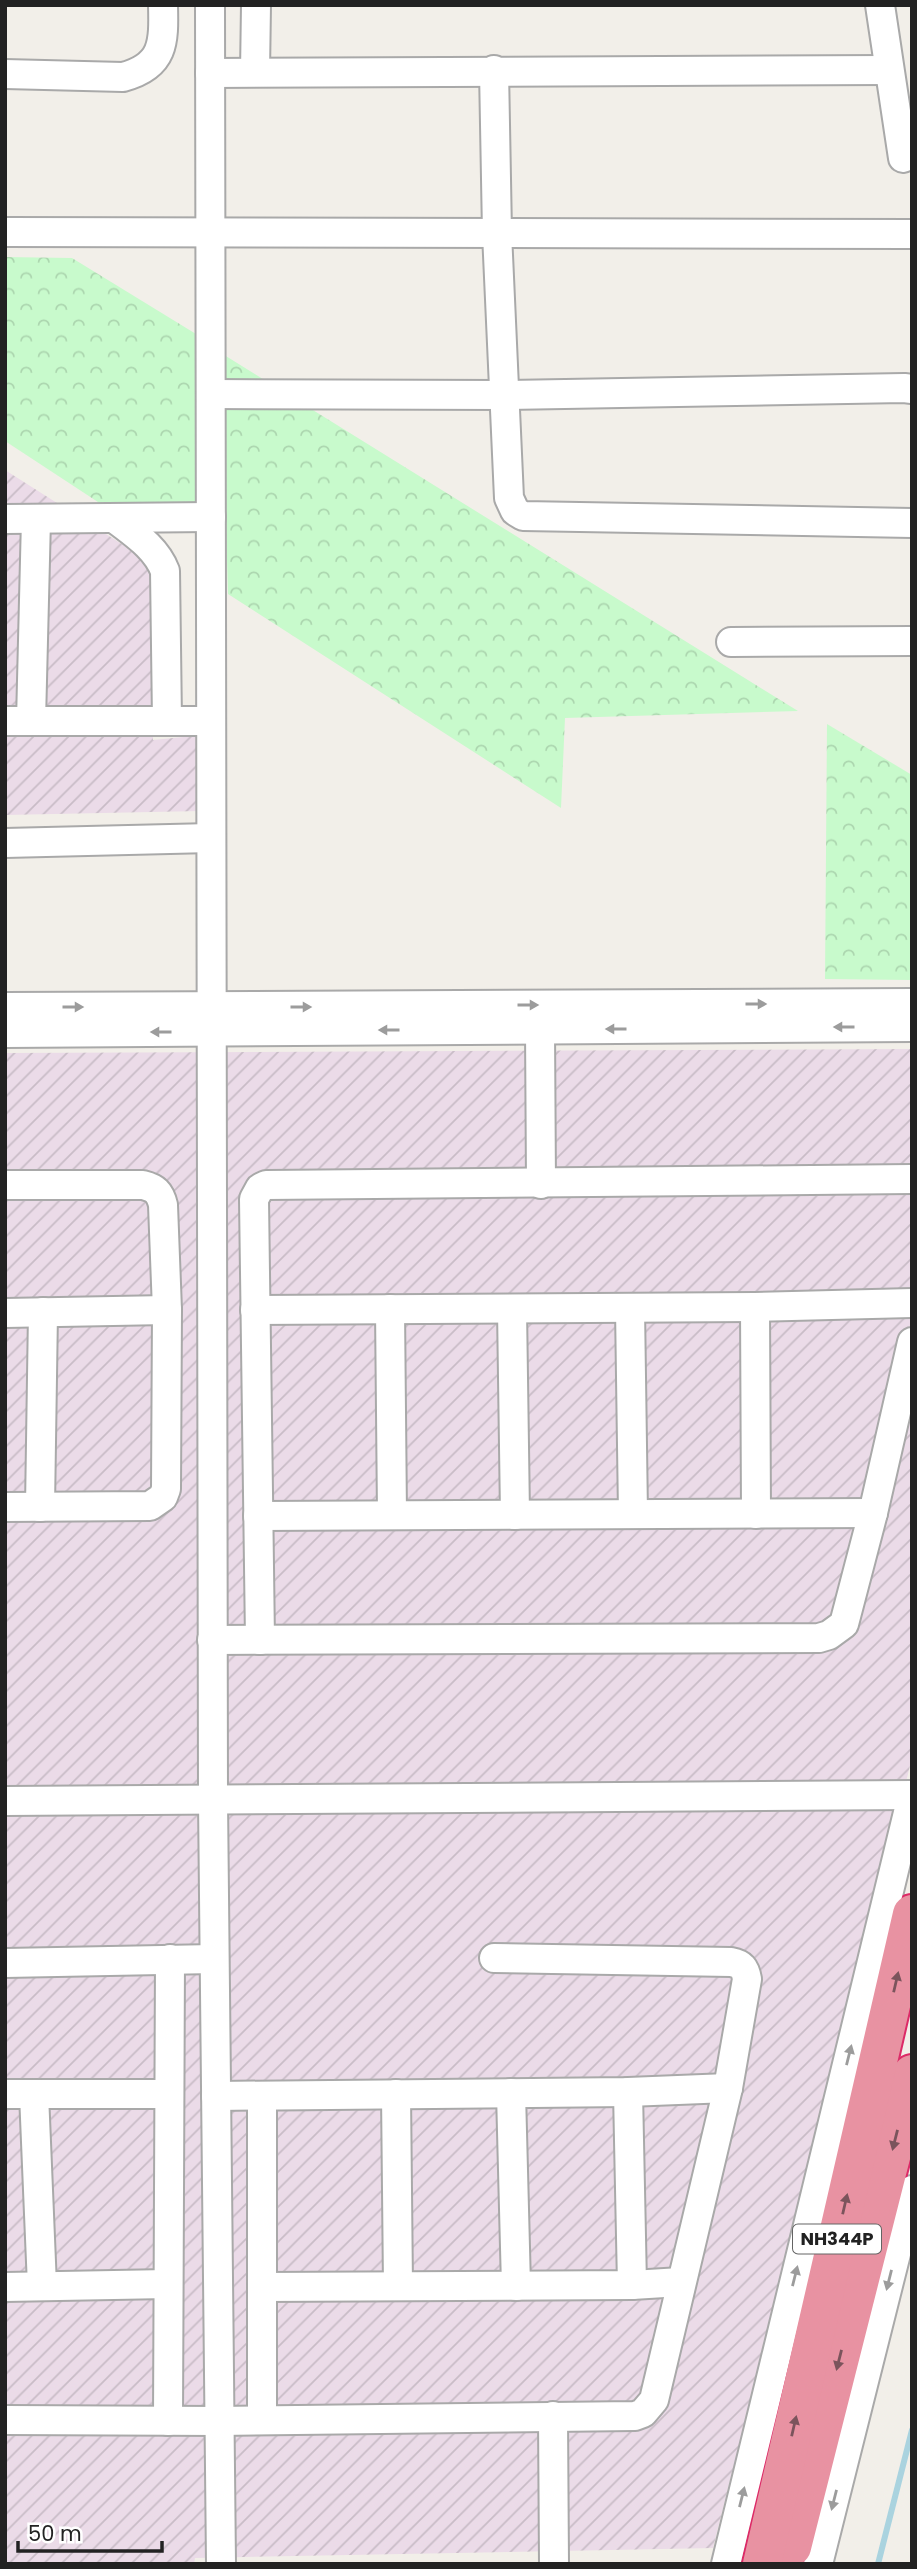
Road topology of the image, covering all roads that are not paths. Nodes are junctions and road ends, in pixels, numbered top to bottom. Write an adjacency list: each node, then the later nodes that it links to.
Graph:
1 (163, 5): 9 (street)
2 (210, 5): 8 (street)
3 (256, 5): 7 (street)
4 (880, 5): 5 (street)
5 (889, 69): 6 (street); 10 (street)
6 (494, 70): 7 (street); 13 (street)
7 (255, 72): 8 (street)
8 (210, 73): 12 (street)
9 (5, 74)
10 (903, 158)
11 (5, 232): 12 (street)
12 (211, 233): 13 (street); 16 (street)
13 (497, 233): 14 (street); 17 (street)
14 (912, 234)
15 (912, 390): 17 (street)
16 (211, 394): 17 (street); 18 (street)
17 (504, 395): 22 (street)
18 (211, 517): 19 (street); 27 (street)
19 (114, 518): 21 (street); 26 (street)
20 (5, 519): 21 (street)
21 (36, 519): 25 (street)
22 (912, 523)
23 (912, 641): 24 (street)
24 (731, 642)
25 (18, 721): 26 (street)
26 (167, 721): 27 (street)
27 (211, 721): 28 (street)
28 (211, 838): 29 (street); 32 (street)
29 (5, 843)
30 (912, 1003): 32 (street, one-way to 30)
31 (5, 1007): 32 (street, one-way to 32)
32 (212, 1019): 34 (street, one-way to 32); 35 (street, one-way to 35); 57 (street)
33 (912, 1027): 34 (street, one-way to 34)
34 (540, 1029): 37 (street)
35 (5, 1032)
36 (912, 1179): 37 (street)
37 (541, 1184): 45 (street)
38 (5, 1185): 44 (street)
39 (912, 1303): 40 (street)
40 (755, 1307): 41 (street); 53 (street)
41 (630, 1308): 43 (street); 52 (street)
42 (390, 1309): 43 (street); 45 (street); 54 (street)
43 (512, 1309): 55 (street)
44 (167, 1310): 47 (street); 50 (street)
45 (255, 1310): 56 (street)
46 (5, 1312): 47 (street)
47 (43, 1312): 50 (street)
48 (912, 1342): 51 (street)
49 (5, 1507): 50 (street)
50 (40, 1507)
51 (873, 1513): 53 (street); 58 (street)
52 (633, 1514): 53 (street); 55 (street)
53 (756, 1514)
54 (392, 1515): 55 (street); 56 (street)
55 (515, 1515)
56 (258, 1516): 58 (street)
57 (212, 1640): 58 (street); 60 (street)
58 (260, 1640)
59 (912, 1796): 60 (street); 93 (street, one-way to 59)
60 (213, 1800): 61 (street); 65 (street)
61 (5, 1801)
62 (912, 1914): 94 (highway, NH344P, one-way to 62)
63 (494, 1958): 68 (street)
64 (170, 1959): 65 (street); 66 (street); 73 (street)
65 (214, 1959): 75 (street)
66 (5, 1963)
67 (912, 2074): 95 (highway, NH344P, one-way to 95)
68 (728, 2088): 69 (street); 78 (street)
69 (628, 2092): 70 (street); 80 (street)
70 (510, 2093): 74 (street); 83 (street)
71 (5, 2094): 72 (street)
72 (34, 2094): 73 (street); 81 (street)
73 (169, 2094): 79 (street)
74 (396, 2094): 76 (street); 82 (street)
75 (216, 2096): 76 (street); 90 (street)
76 (262, 2096): 85 (street)
77 (912, 2190): 96 (street, one-way to 96)
78 (681, 2282): 80 (street); 86 (street)
79 (168, 2284): 81 (street); 89 (street)
80 (632, 2285): 83 (street)
81 (42, 2286): 84 (street)
82 (398, 2286): 83 (street); 85 (street)
83 (516, 2286)
84 (5, 2287)
85 (262, 2287): 88 (street)
86 (553, 2416): 88 (street); 92 (street)
87 (5, 2420): 89 (street)
88 (262, 2420): 90 (street)
89 (167, 2421): 90 (street)
90 (219, 2421): 91 (street)
91 (220, 2564)
92 (554, 2564)
93 (726, 2564)
94 (762, 2564)
95 (788, 2564)
96 (818, 2564)

